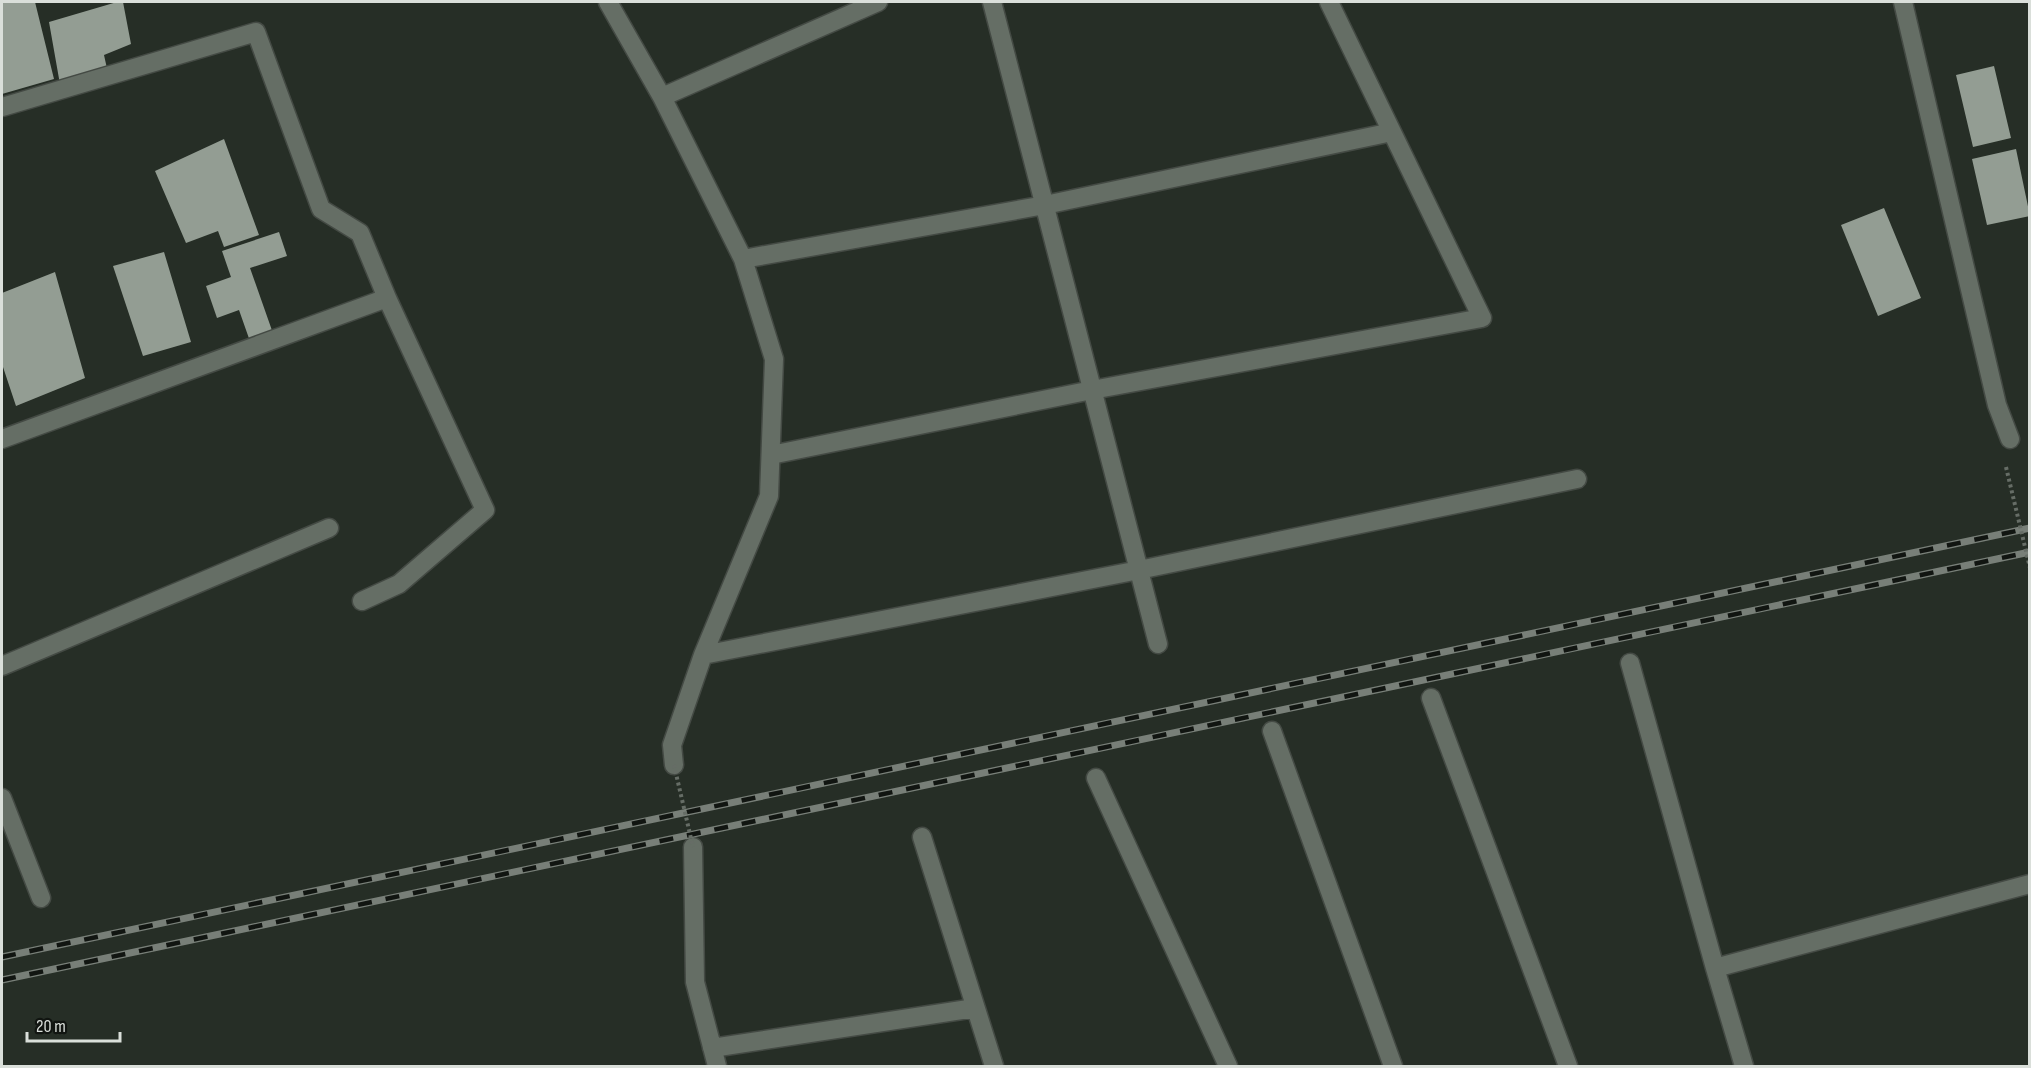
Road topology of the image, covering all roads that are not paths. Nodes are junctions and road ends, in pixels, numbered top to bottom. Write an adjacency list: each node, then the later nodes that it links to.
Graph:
1 (608, 2): 6 (street)
2 (878, 2): 6 (street)
3 (992, 2): 9 (street)
4 (1329, 2): 8 (street)
5 (1903, 2): 14 (street)
6 (662, 97): 10 (street)
7 (2, 107): 11 (street)
8 (1392, 132): 9 (street); 12 (street)
9 (1045, 205): 10 (street); 12 (street)
10 (743, 258): 15 (street)
11 (387, 298): 13 (street); 19 (street)
12 (1092, 390): 15 (street); 18 (street)
13 (2, 439)
14 (2010, 439)
15 (771, 455): 21 (street)
16 (1577, 479): 18 (street)
17 (329, 528): 23 (street)
18 (1139, 570): 20 (street); 21 (street)
19 (362, 601)
20 (1158, 644)
21 (703, 656): 26 (street)
22 (1630, 663): 33 (street)
23 (2, 666)
24 (1431, 698): 40 (street)
25 (1272, 730): 39 (street)
26 (674, 765)
27 (1096, 778): 38 (street)
28 (2, 798): 32 (street)
29 (922, 837): 34 (street)
30 (693, 847): 35 (street)
31 (2030, 884): 33 (street)
32 (41, 898)
33 (1715, 968): 41 (street)
34 (975, 1008): 35 (street); 37 (street)
35 (712, 1048): 36 (street)
36 (717, 1066)
37 (994, 1066)
38 (1228, 1066)
39 (1394, 1066)
40 (1568, 1066)
41 (1744, 1066)

